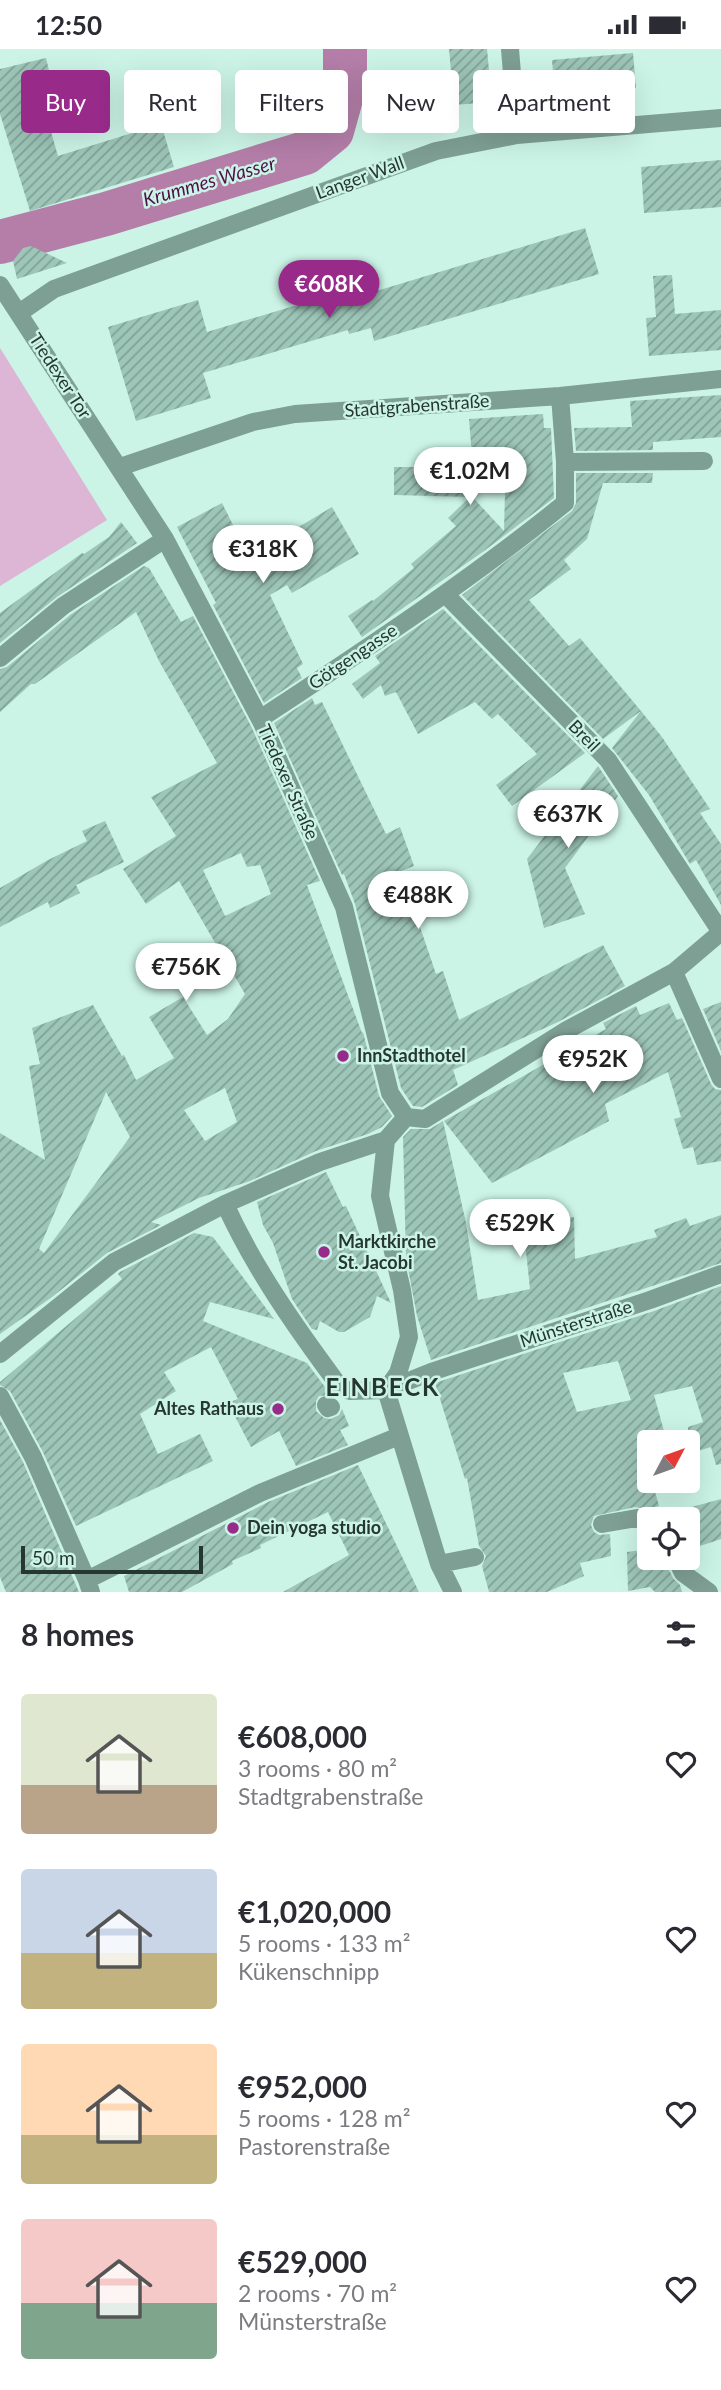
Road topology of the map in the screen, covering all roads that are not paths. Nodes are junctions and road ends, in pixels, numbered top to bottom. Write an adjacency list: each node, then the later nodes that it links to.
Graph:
1 (510, 49): 3 (street)
2 (721, 118): 3 (street, Langer Wall)
3 (517, 135): 5 (street, Langer Wall)
4 (0, 285): 5 (street, Tiedexer Tor)
5 (19, 313): 10 (street, Tiedexer Tor)
6 (721, 379): 7 (street, Stadtgrabenstraße)
7 (560, 396): 9 (street); 10 (street, Stadtgrabenstraße)
8 (704, 461): 9 (street)
9 (565, 462): 12 (street, Götgengasse)
10 (120, 467): 11 (street, Tiedexer Straße)
11 (165, 539): 13 (street); 14 (street, Tiedexer Straße)
12 (446, 595): 14 (street, Götgengasse); 15 (street, Breil)
13 (0, 657)
14 (260, 719): 18 (street, Tiedexer Straße)
15 (721, 932): 16 (street)
16 (674, 972): 17 (street); 18 (street)
17 (721, 1079)
18 (406, 1118): 19 (street)
19 (386, 1140): 20 (street); 24 (street)
20 (225, 1204): 22 (street); 23 (street)
21 (721, 1274): 24 (street, Münsterstraße)
22 (0, 1354)
23 (340, 1387): 24 (street); 26 (street)
24 (386, 1390): 27 (street)
25 (0, 1396): 33 (street)
26 (331, 1406)
27 (399, 1436): 31 (street); 33 (street)
28 (637, 1518): 29 (street)
29 (602, 1524)
30 (475, 1557): 31 (street)
31 (439, 1564): 34 (street)
32 (682, 1570): 35 (street)
33 (89, 1586)
34 (453, 1592)
35 (709, 1592)

